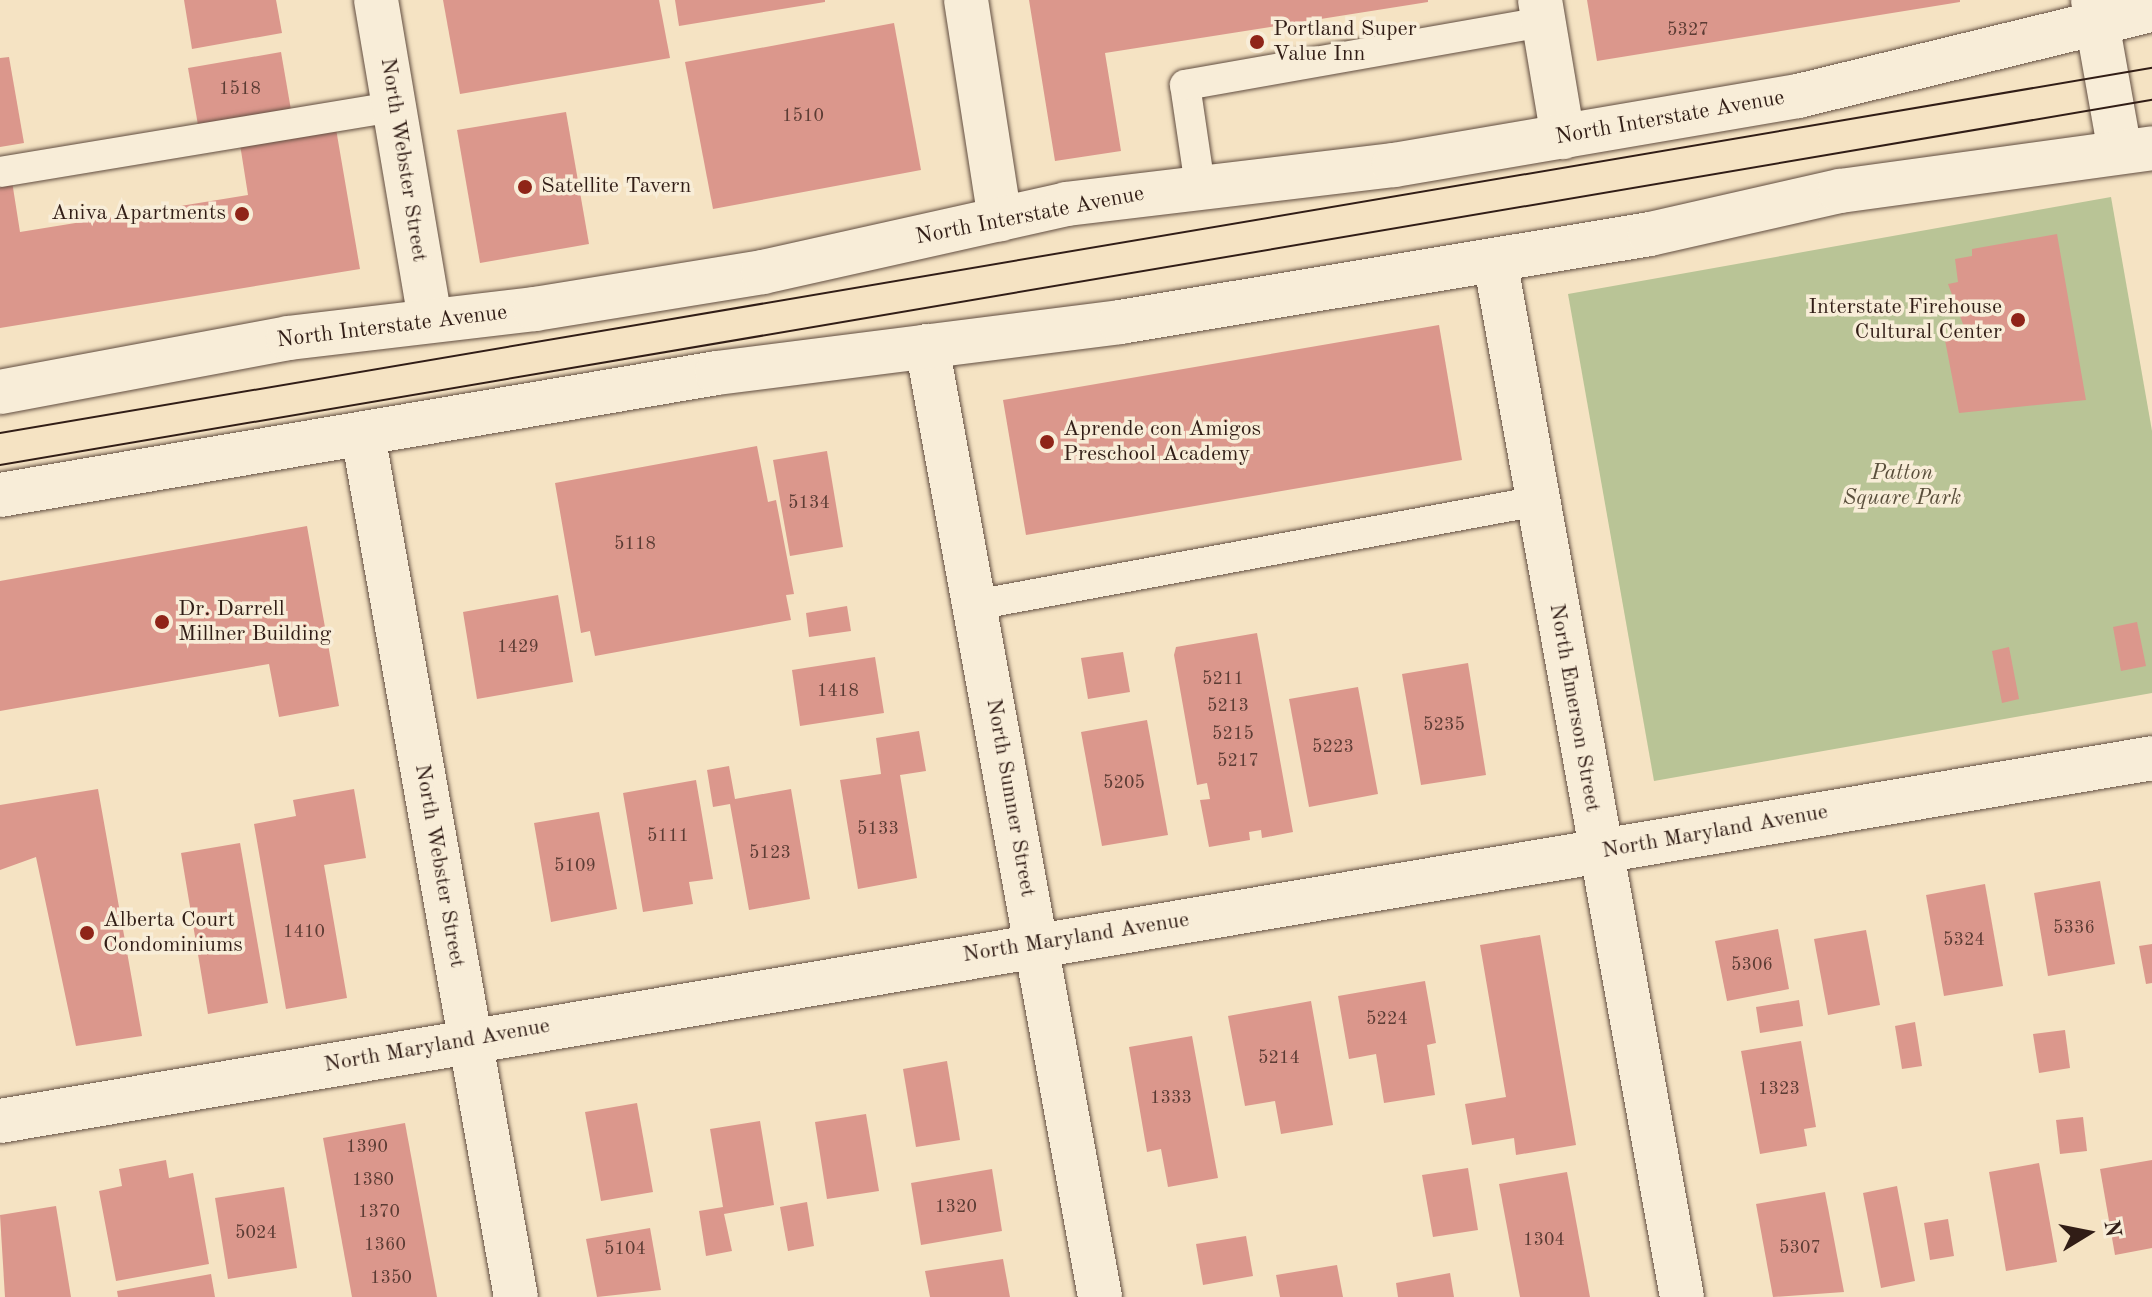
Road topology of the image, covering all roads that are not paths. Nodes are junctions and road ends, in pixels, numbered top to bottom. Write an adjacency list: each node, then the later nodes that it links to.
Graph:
1 (376, 0): 6 (street, North Webster Street)
2 (966, 0): 11 (street)
3 (2152, 10): 5 (street, North Interstate Avenue)
4 (1542, 11): 7 (street); 10 (lane)
5 (2095, 12): 7 (street, North Interstate Avenue); 8 (street)
6 (394, 107): 9 (lane); 13 (street, North Webster Street)
7 (1563, 137): 10 (street, North Interstate Avenue)
8 (2142, 151): 12 (street)
9 (0, 172)
10 (1200, 186): 11 (street, North Interstate Avenue)
11 (1000, 219): 13 (street, North Interstate Avenue)
12 (1495, 260): 14 (street); 18 (street, North Emerson Street)
13 (430, 320): 15 (street, North Interstate Avenue)
14 (927, 346): 16 (street); 19 (street, North Sumner Street)
15 (0, 392)
16 (363, 435): 17 (street); 23 (street, North Webster Street)
17 (0, 495)
18 (1538, 501): 19 (lane); 21 (street, North Emerson Street)
19 (975, 605): 22 (street, North Sumner Street)
20 (2152, 758): 21 (street, North Maryland Avenue)
21 (1599, 851): 22 (street, North Maryland Avenue); 27 (street, North Emerson Street)
22 (1037, 944): 23 (street, North Maryland Avenue); 26 (street, North Sumner Street)
23 (470, 1041): 24 (street, North Maryland Avenue); 25 (street, North Webster Street)
24 (0, 1121)
25 (516, 1297)
26 (1100, 1297)
27 (1682, 1297)

